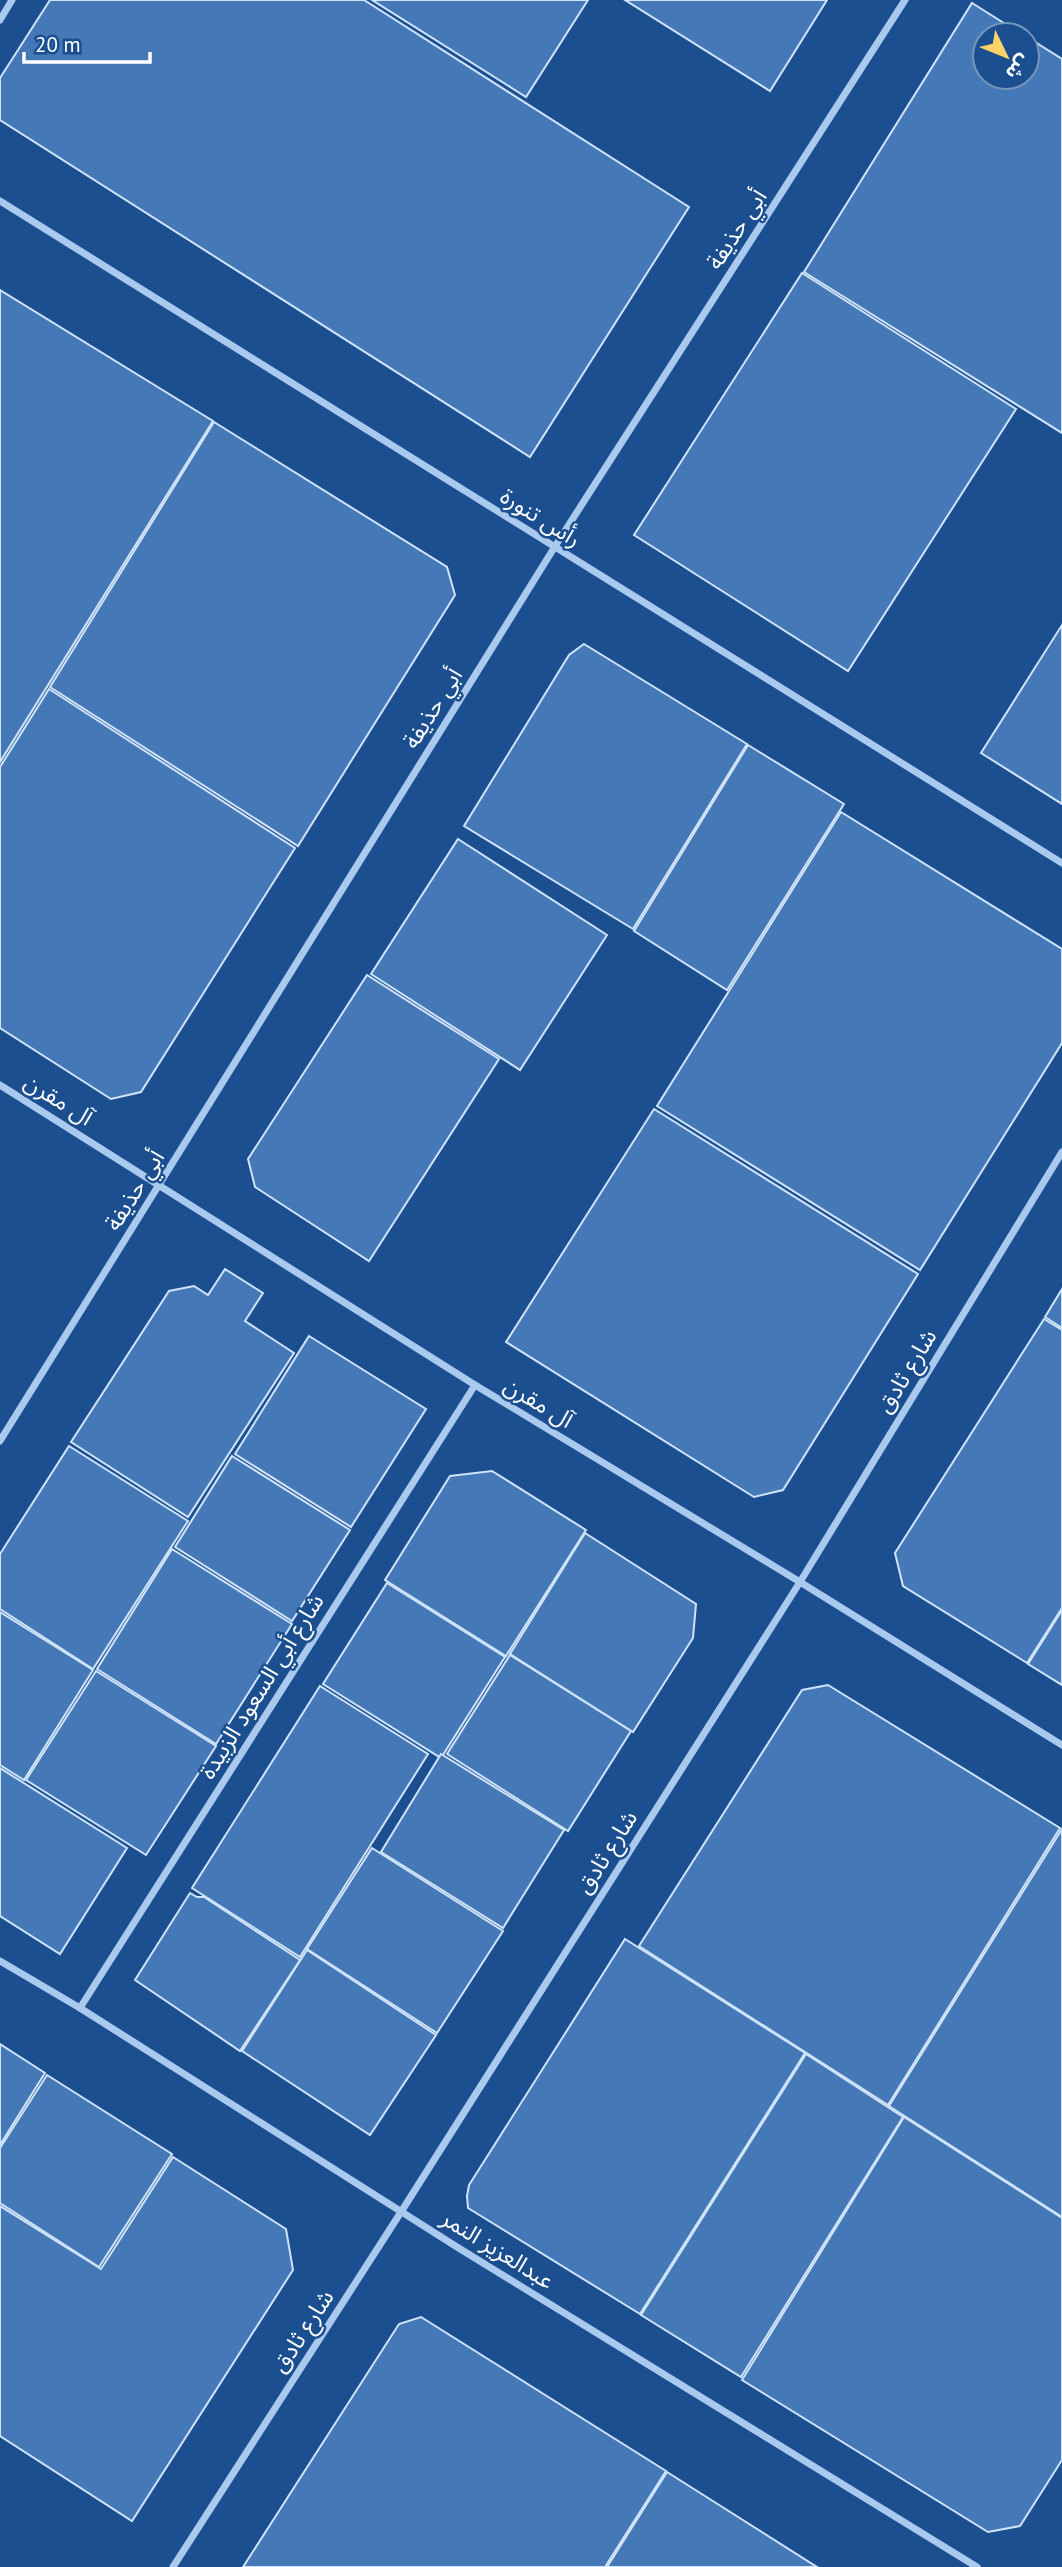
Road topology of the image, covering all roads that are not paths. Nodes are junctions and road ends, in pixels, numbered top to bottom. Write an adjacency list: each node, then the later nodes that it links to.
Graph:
1 (12, 0): 3 (street)
2 (905, 0): 5 (street, أبي حذيفة)
3 (0, 20)
4 (0, 201): 5 (street, رأس تنورة)
5 (554, 548): 6 (street, رأس تنورة); 9 (street, أبي حذيفة)
6 (1062, 863)
7 (0, 1085): 9 (street, آل مقرن)
8 (1062, 1152): 12 (street, شارع ثادق)
9 (159, 1185): 10 (street, آل مقرن); 11 (street, أبي حذيفة)
10 (475, 1385): 12 (street, آل مقرن); 15 (street, شارع أبي السعود الزبيدة)
11 (0, 1441)
12 (800, 1582): 13 (street, آل مقرن); 16 (street, شارع ثادق)
13 (1062, 1745)
14 (0, 1961): 15 (street, عبدالعزيز النمر)
15 (80, 2008): 16 (street, عبدالعزيز النمر)
16 (401, 2212): 17 (street, شارع ثادق); 18 (street, عبدالعزيز النمر)
17 (173, 2567)
18 (977, 2567)

